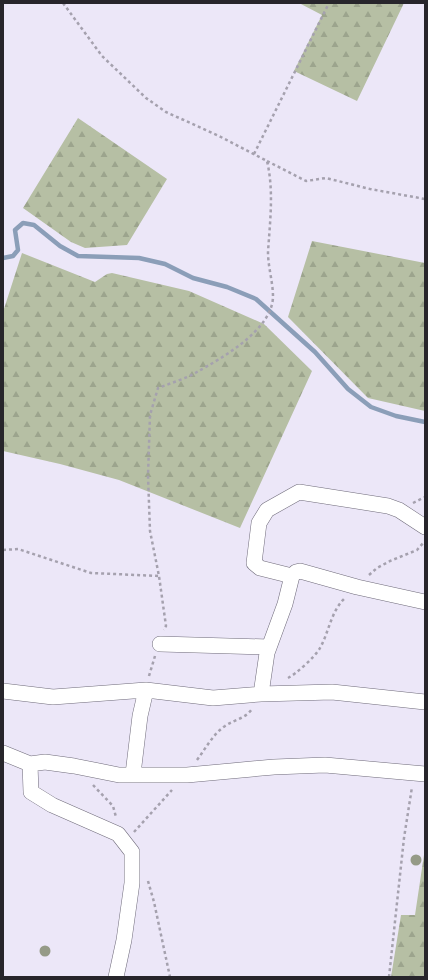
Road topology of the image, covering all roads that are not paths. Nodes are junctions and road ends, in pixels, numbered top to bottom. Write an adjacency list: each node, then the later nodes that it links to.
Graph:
1 (425, 527): 2 (street)
2 (292, 576): 3 (street); 5 (street)
3 (425, 602)
4 (160, 644): 5 (street)
5 (269, 647): 8 (street)
6 (146, 690): 7 (street); 8 (street); 13 (street)
7 (3, 691)
8 (261, 694): 9 (street)
9 (425, 702)
10 (3, 753): 11 (street)
11 (30, 764): 13 (street); 14 (street)
12 (419, 773): 13 (street)
13 (133, 774)
14 (116, 977)

